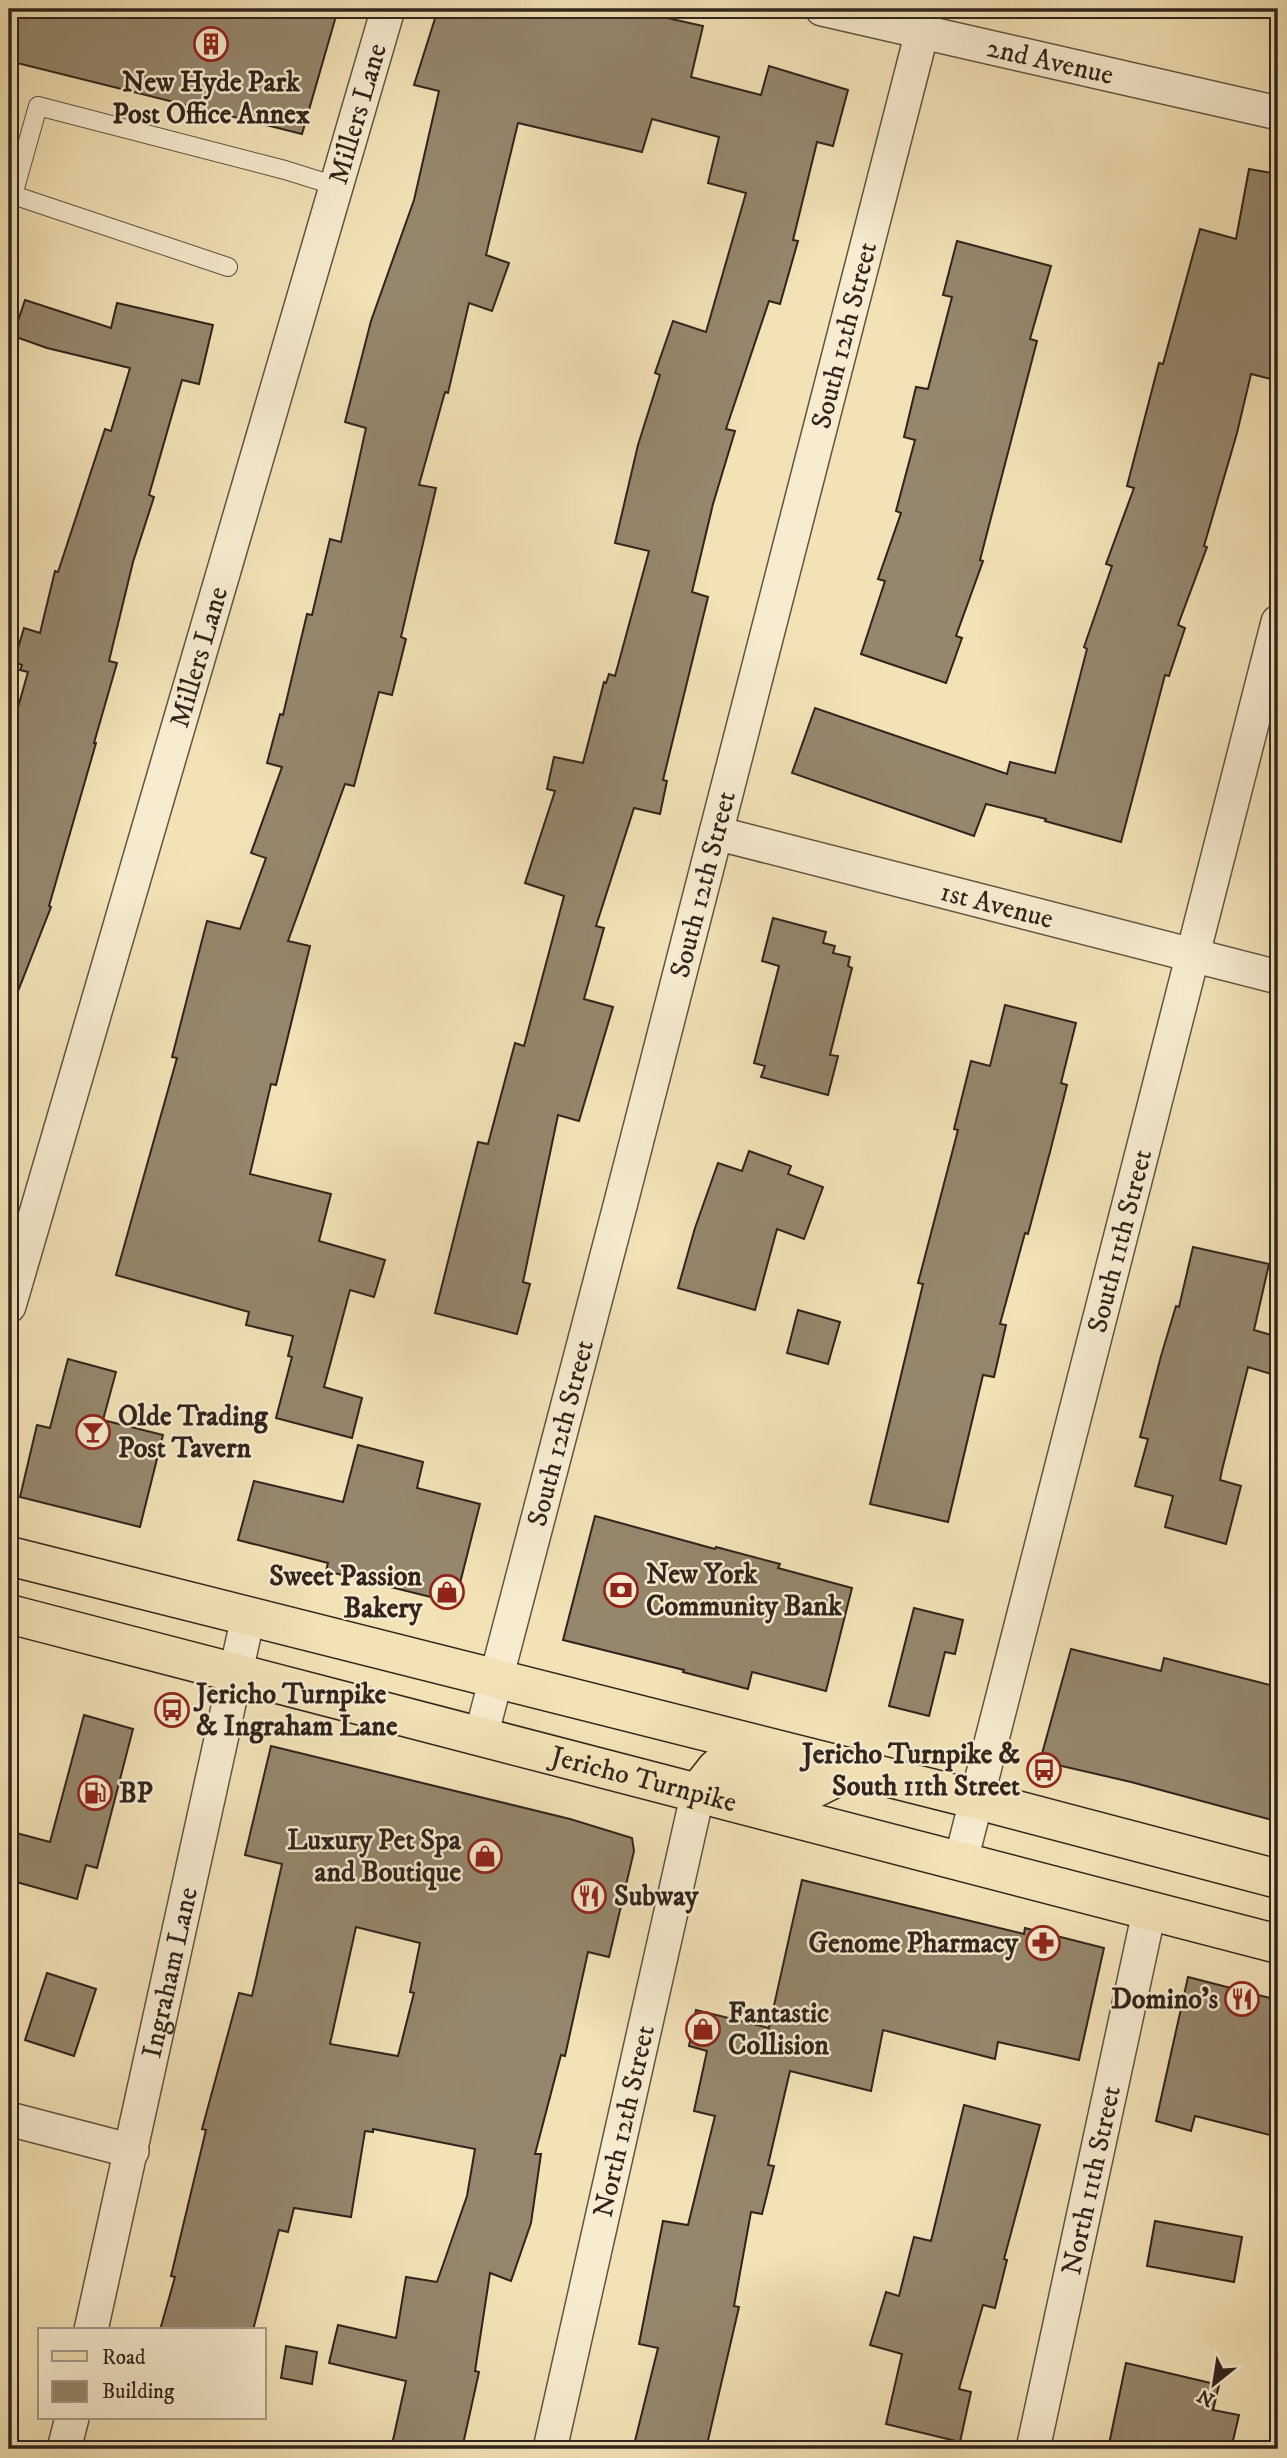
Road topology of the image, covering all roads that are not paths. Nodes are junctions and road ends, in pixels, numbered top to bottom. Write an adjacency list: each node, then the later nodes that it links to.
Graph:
1 (388, 9): 5 (street, Millers Lane)
2 (822, 9): 3 (street, 2nd Avenue)
3 (922, 32): 4 (street, 2nd Avenue); 8 (street, South 12th Street)
4 (1278, 113)
5 (337, 186): 6 (lane); 11 (street, Millers Lane)
6 (228, 267)
7 (1278, 622): 9 (street, South 11th Street)
8 (716, 833): 9 (street, 1st Avenue); 16 (street, South 12th Street)
9 (1193, 955): 10 (street, 1st Avenue); 20 (street, South 11th Street)
10 (1278, 977)
11 (9, 1306)
12 (9, 1556): 14 (main road, Jericho Turnpike)
13 (9, 1614): 15 (main road, Jericho Turnpike)
14 (248, 1617): 15 (street, Ingraham Lane); 16 (main road, Jericho Turnpike)
15 (238, 1673): 17 (main road, Jericho Turnpike); 26 (street, Ingraham Lane)
16 (495, 1680): 17 (street, South 12th Street); 18 (main road, Jericho Turnpike)
17 (481, 1736): 19 (main road, Jericho Turnpike)
18 (851, 1770): 19 (main road); 20 (main road, Jericho Turnpike)
19 (698, 1792): 21 (main road, Jericho Turnpike); 30 (street, North 12th Street)
20 (978, 1800): 21 (street, South 11th Street); 22 (main road, Jericho Turnpike)
21 (961, 1860): 23 (main road, Jericho Turnpike)
22 (1278, 1879)
23 (1149, 1912): 24 (main road, Jericho Turnpike); 31 (street, North 11th Street)
24 (1278, 1944)
25 (9, 2119): 26 (street)
26 (132, 2151): 27 (street, Ingraham Lane)
27 (91, 2328)
28 (71, 2420): 29 (street)
29 (64, 2449)
30 (550, 2449)
31 (1032, 2449)

